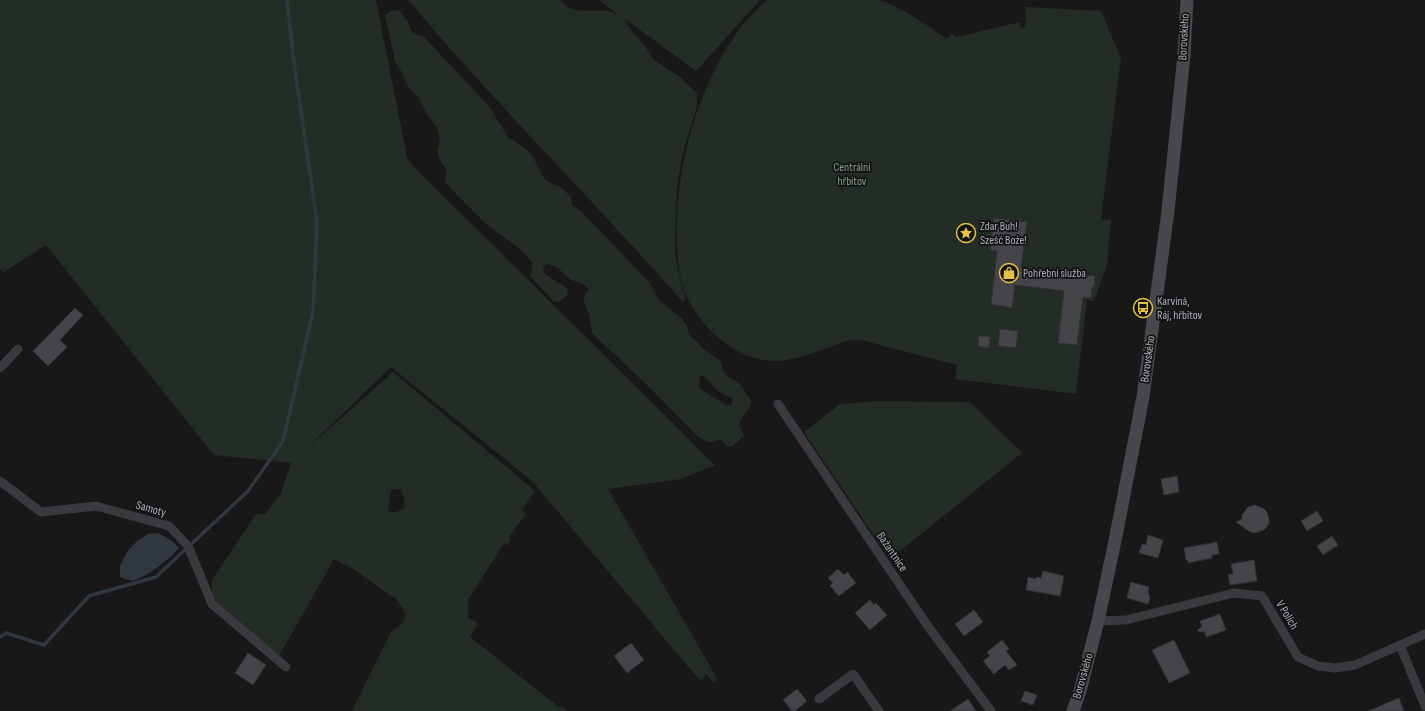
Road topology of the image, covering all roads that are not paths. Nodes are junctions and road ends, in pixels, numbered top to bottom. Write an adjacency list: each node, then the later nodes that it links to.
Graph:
1 (1187, 0): 6 (main road, Borovského)
2 (18, 349): 3 (street)
3 (0, 368)
4 (778, 404): 13 (street, Bažantnice)
5 (0, 481): 9 (street, Samoty)
6 (1098, 621): 8 (street, V Polích); 14 (main road, Borovského)
7 (1425, 634): 8 (street, V Polích)
8 (1400, 645): 11 (street)
9 (286, 667)
10 (819, 699): 12 (street)
11 (1425, 706)
12 (879, 711)
13 (991, 711)
14 (1073, 711)

